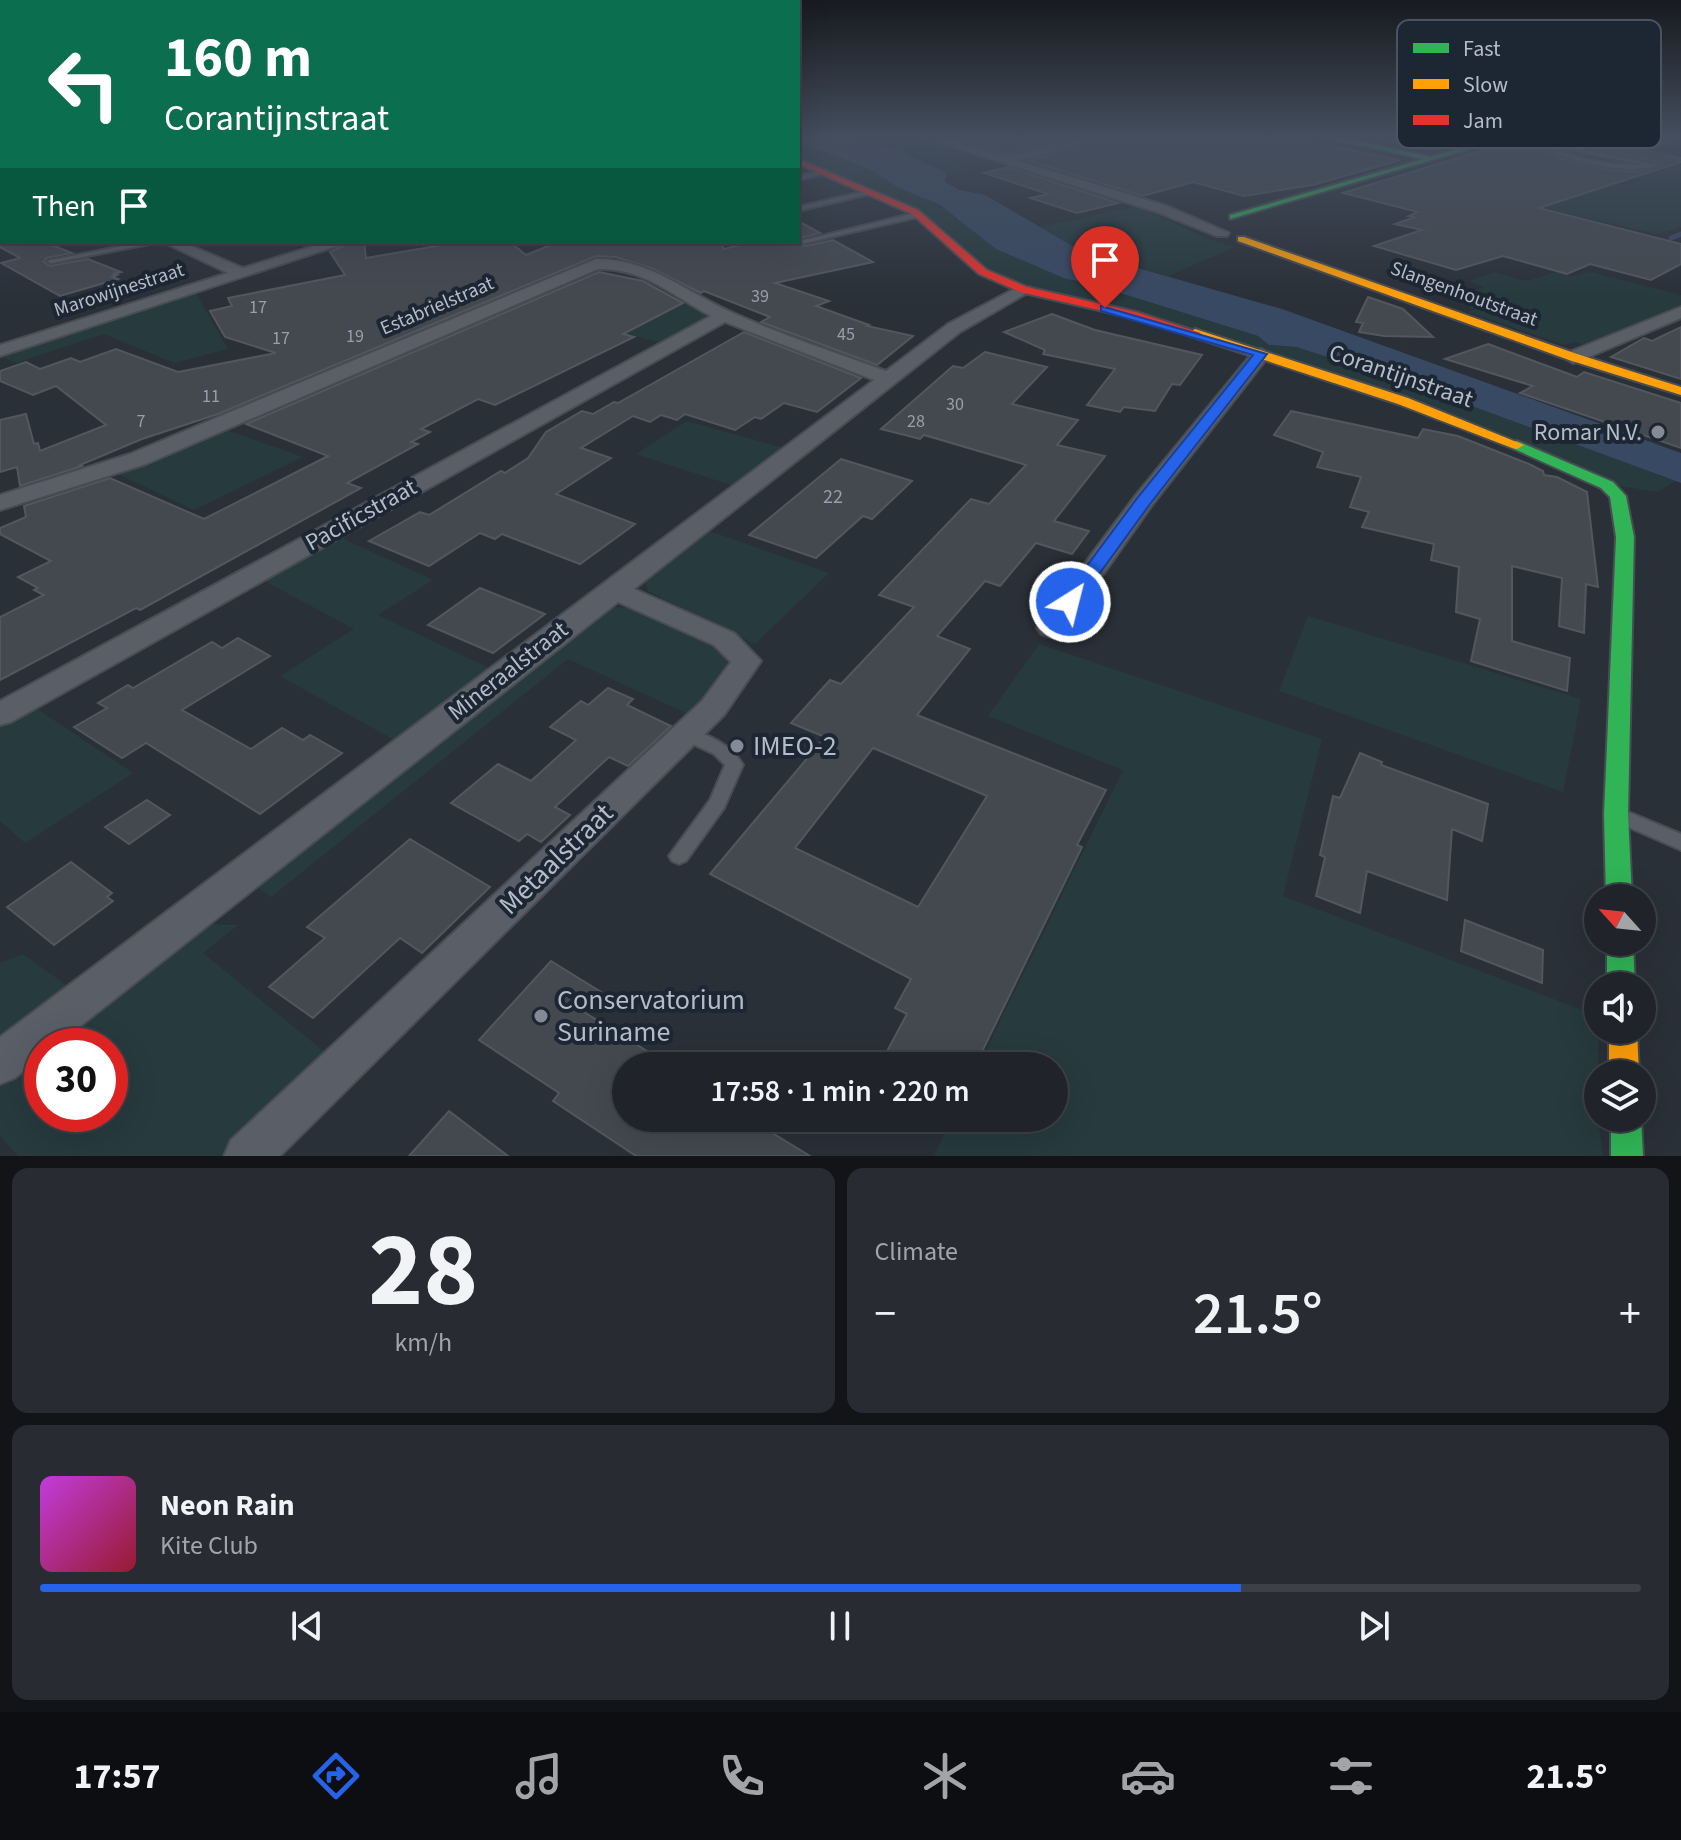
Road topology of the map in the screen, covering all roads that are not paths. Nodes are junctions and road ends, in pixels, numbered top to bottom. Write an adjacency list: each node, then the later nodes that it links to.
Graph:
1 (866, 190): 4 (street, Corantijnstraat)
2 (1100, 190): 8 (street)
3 (1325, 190): 5 (street)
4 (871, 192): 6 (lane); 7 (street, Corantijnstraat)
5 (1283, 202): 8 (street); 8 (street)
6 (800, 209)
7 (919, 214): 10 (lane); 17 (street, Corantijnstraat)
8 (1226, 223): 9 (street)
9 (1241, 239): 15 (street); 15 (street)
10 (805, 241)
11 (145, 244): 14 (lane)
12 (175, 244): 16 (street)
13 (336, 244): 16 (street, Marowijnestraat)
14 (51, 261)
15 (1341, 273): 22 (street, Slangenhoutstraat)
16 (243, 274): 20 (street, Marowijnestraat)
17 (1024, 290): 21 (street, Corantijnstraat); 23 (street, Mineraalstraat)
18 (1680, 314): 22 (street)
19 (723, 316): 23 (street, Estabrielstraat); 25 (street, Estabrielstraat); 28 (street, Pacificstraat)
20 (0, 351)
21 (1261, 354): 27 (street); 30 (street, Corantijnstraat)
22 (1573, 357): 24 (street, Slangenhoutstraat)
23 (888, 378): 26 (street, Mineraalstraat)
24 (1681, 391)
25 (0, 503)
26 (613, 590): 29 (street, Metaalstraat); 34 (street, Mineraalstraat)
27 (1051, 628)
28 (0, 714)
29 (686, 734): 32 (lane); 35 (street, Metaalstraat)
30 (1616, 814): 31 (lane); 33 (street, Corantijnstraat)
31 (1681, 842)
32 (679, 856)
33 (1618, 884)
34 (0, 1063)
35 (247, 1156)

